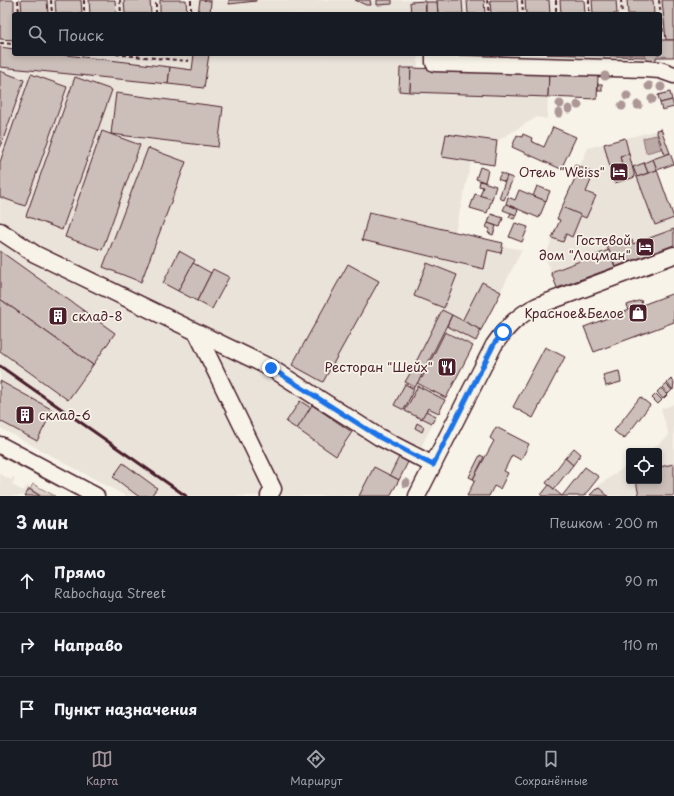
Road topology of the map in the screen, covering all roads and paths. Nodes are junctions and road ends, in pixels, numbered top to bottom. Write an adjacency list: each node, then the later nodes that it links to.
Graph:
1 (18, 0): 13 (path)
2 (51, 0): 14 (path)
3 (84, 0): 15 (path)
4 (120, 0): 16 (path)
5 (156, 0): 17 (path)
6 (191, 0): 18 (path)
7 (487, 0): 19 (path)
8 (522, 0): 20 (path)
9 (556, 0): 21 (path)
10 (589, 0): 22 (path)
11 (621, 0): 23 (path)
12 (659, 0): 24 (path)
13 (19, 12)
14 (52, 12)
15 (84, 12)
16 (121, 12)
17 (156, 12)
18 (191, 12)
19 (489, 12)
20 (523, 12)
21 (556, 12)
22 (589, 12)
23 (622, 12)
24 (660, 12)
25 (0, 43): 26 (path)
26 (12, 44)
27 (140, 56): 30 (path)
28 (189, 56): 30 (path)
29 (434, 56): 31 (street)
30 (156, 58)
31 (674, 75)
32 (0, 231): 34 (street)
33 (674, 255): 36 (street)
34 (197, 333): 36 (street); 38 (street)
35 (0, 445): 37 (street)
36 (433, 465): 39 (street)
37 (96, 496)
38 (269, 496)
39 (417, 496)

